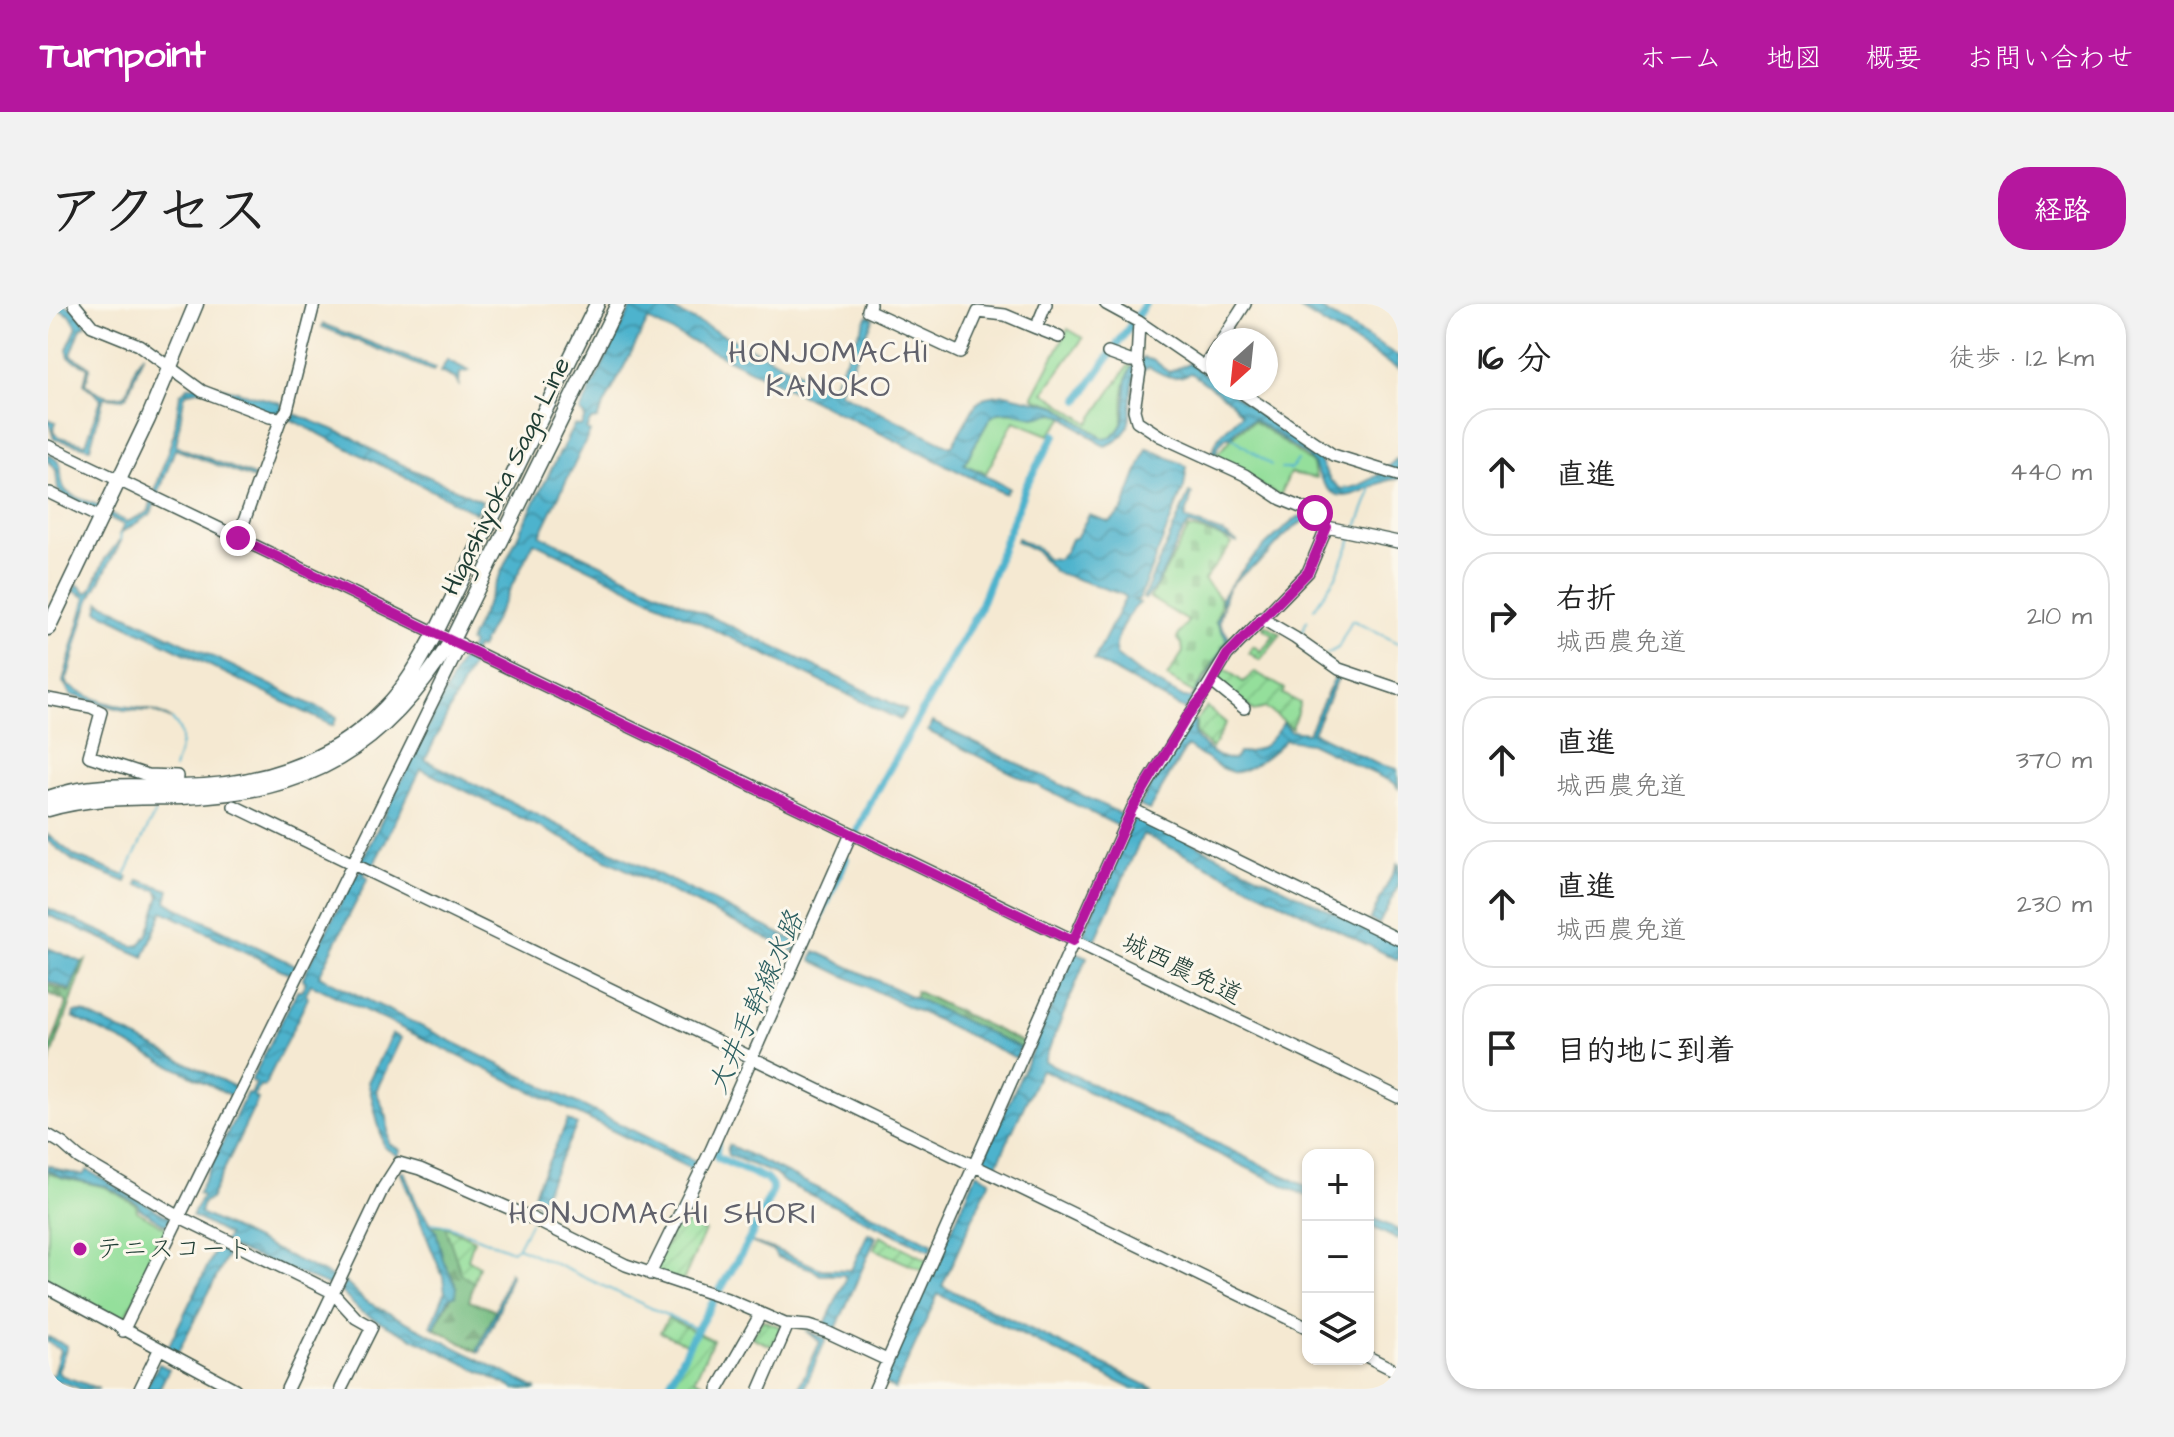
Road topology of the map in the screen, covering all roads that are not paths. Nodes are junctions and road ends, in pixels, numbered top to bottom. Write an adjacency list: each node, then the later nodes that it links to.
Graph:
1 (74, 304): 17 (street)
2 (196, 304): 17 (main road)
3 (314, 304): 20 (street)
4 (597, 304): 31 (main road, Higashiyoka Saga Line)
5 (618, 304): 32 (main road, Higashiyoka Saga Line)
6 (1046, 304): 11 (street)
7 (1106, 304): 10 (street)
8 (1245, 304): 12 (street)
9 (872, 310): 11 (street)
10 (1135, 320): 16 (street); 18 (street)
11 (1036, 328): 13 (street)
12 (1230, 328)
13 (1059, 337)
14 (1111, 354): 16 (street)
15 (1206, 364): 18 (street)
16 (1138, 366): 26 (street)
17 (170, 367): 20 (street); 23 (main road)
18 (1204, 367)
19 (1252, 400): 22 (street)
20 (284, 414): 27 (street)
21 (48, 446): 23 (street, 城西農免道)
22 (1398, 475)
23 (119, 480): 25 (main road); 27 (street, 城西農免道)
24 (49, 494): 25 (street)
25 (101, 518): 30 (main road)
26 (1327, 527): 28 (street); 29 (street)
27 (238, 538): 31 (street, 城西農免道)
28 (1398, 542)
29 (1261, 618): 33 (street); 34 (street)
30 (48, 628)
31 (436, 632): 32 (street, 城西農免道); 37 (main road, Higashiyoka Saga Line)
32 (464, 646): 40 (main road, Higashiyoka Saga Line); 42 (street, 城西農免道); 43 (street)
33 (1212, 682): 36 (street); 41 (street)
34 (1398, 689)
35 (48, 699): 37 (street)
36 (1244, 708)
37 (176, 787): 38 (main road, Higashiyoka Saga Line)
38 (48, 798)
39 (234, 806): 43 (street)
40 (48, 809)
41 (1132, 809): 44 (street); 45 (street)
42 (855, 836): 45 (street, 城西農免道); 46 (street)
43 (360, 867): 46 (street); 50 (street)
44 (1398, 939)
45 (1073, 941): 47 (street, 城西農免道); 49 (street)
46 (755, 1060): 49 (street); 51 (street)
47 (1398, 1097)
48 (48, 1135): 50 (street)
49 (974, 1166): 56 (street); 59 (street)
50 (180, 1217): 53 (street); 57 (street)
51 (650, 1274): 53 (street); 54 (street)
52 (48, 1288): 57 (street)
53 (332, 1292): 65 (street); 66 (street)
54 (760, 1315): 55 (street); 67 (street)
55 (785, 1324): 59 (street); 68 (street)
56 (1302, 1325)
57 (123, 1331): 58 (street)
58 (159, 1350): 63 (street); 64 (street)
59 (887, 1360): 62 (street)
60 (1374, 1360): 61 (street)
61 (1398, 1372)
62 (878, 1388)
63 (140, 1389)
64 (235, 1389)
65 (287, 1389)
66 (341, 1389)
67 (718, 1389)
68 (760, 1389)

